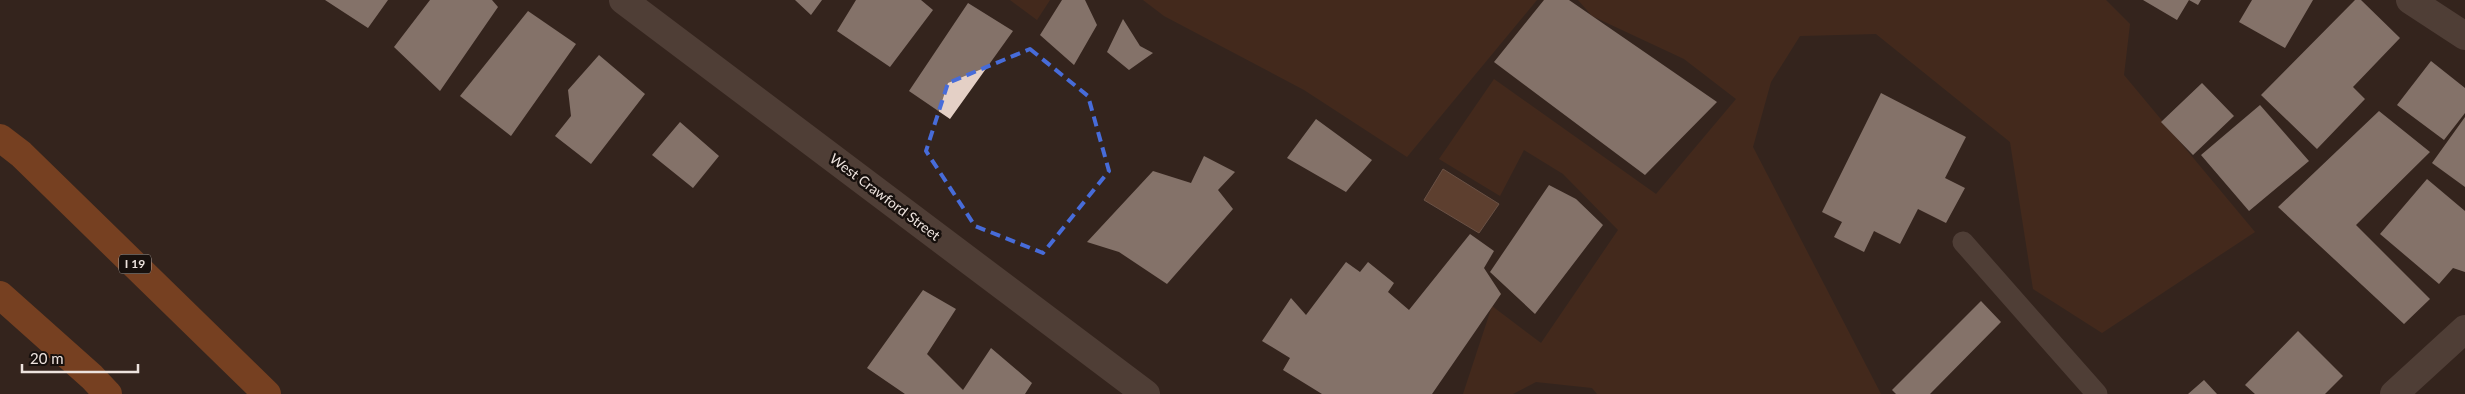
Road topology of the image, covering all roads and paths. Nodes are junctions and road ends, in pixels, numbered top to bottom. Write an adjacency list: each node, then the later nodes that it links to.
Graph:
1 (623, 0): 10 (street, West Crawford Street)
2 (2410, 0): 3 (street)
3 (2465, 36)
4 (0, 138): 9 (highway, I 19)
5 (1963, 242): 11 (lane)
6 (0, 295): 8 (highway)
7 (2465, 329): 12 (street)
8 (108, 394)
9 (267, 394)
10 (1146, 394)
11 (2096, 394)
12 (2394, 394)

